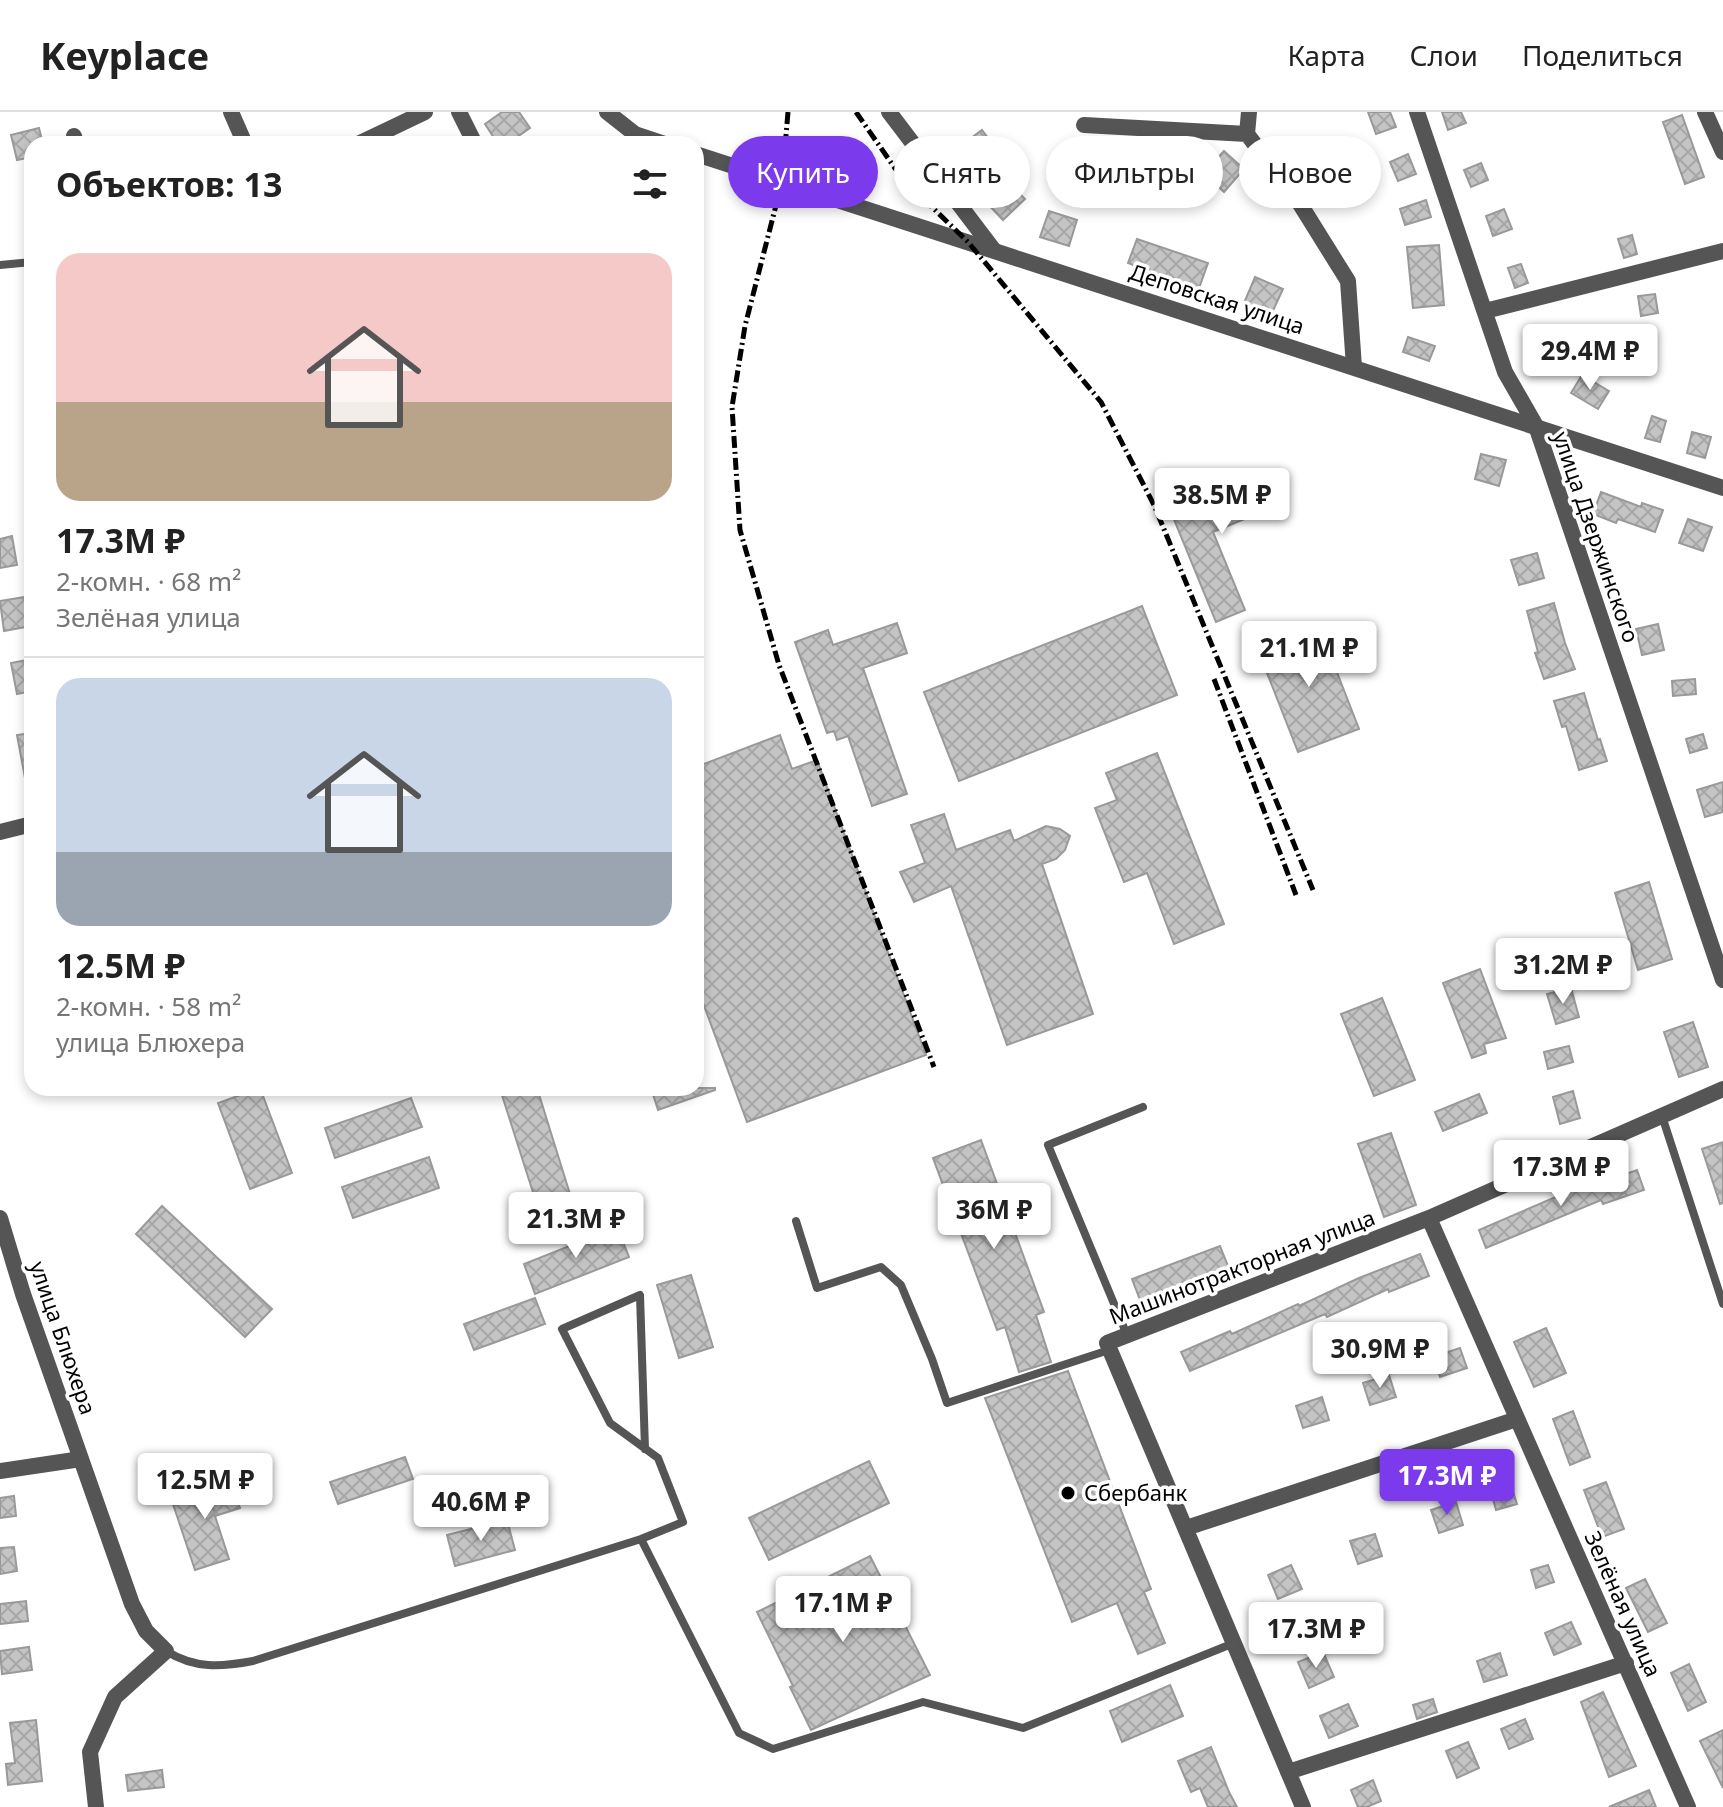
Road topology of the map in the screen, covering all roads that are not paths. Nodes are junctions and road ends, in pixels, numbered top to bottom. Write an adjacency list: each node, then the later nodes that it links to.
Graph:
1 (231, 112): 11 (street)
2 (425, 112): 12 (street)
3 (459, 112): 13 (street)
4 (607, 112): 14 (street)
5 (889, 112): 17 (street)
6 (1249, 112): 10 (street)
7 (1417, 112): 21 (street, улица Дзержинского)
8 (1705, 112): 15 (street)
9 (1084, 125): 10 (street)
10 (1247, 134): 22 (street)
11 (242, 136)
12 (375, 136)
13 (471, 136)
14 (641, 136)
15 (1723, 152)
16 (704, 157): 17 (street, Деповская улица)
17 (993, 249): 22 (street, Деповская улица)
18 (1723, 251): 21 (street)
19 (24, 263): 20 (lane)
20 (0, 265)
21 (1485, 311): 23 (street, улица Дзержинского)
22 (1354, 367): 23 (street, Деповская улица)
23 (1536, 426): 24 (street, Деповская улица); 27 (street, улица Дзержинского)
24 (1723, 488)
25 (24, 826): 26 (street)
26 (0, 832)
27 (1723, 980)
28 (1723, 1089): 30 (street, Машинотракторная улица)
29 (1143, 1107): 35 (lane)
30 (1662, 1116): 32 (street, Машинотракторная улица); 34 (lane)
31 (0, 1218): 39 (street, улица Блюхера)
32 (1429, 1218): 35 (street, Машинотракторная улица); 37 (street, Зелёная улица)
33 (796, 1221): 36 (lane)
34 (1723, 1304)
35 (1127, 1335): 36 (street, Машинотракторная улица)
36 (1109, 1350): 41 (street, Машинотракторная улица)
37 (1517, 1419): 41 (street); 45 (street, Зелёная улица)
38 (645, 1449): 38 (lane); 42 (lane)
39 (81, 1459): 40 (street); 44 (street, улица Блюхера)
40 (0, 1471)
41 (1186, 1528): 43 (street, Машинотракторная улица)
42 (641, 1539): 43 (lane); 44 (lane)
43 (1234, 1643): 46 (street, Машинотракторная улица)
44 (166, 1651): 47 (street)
45 (1626, 1663): 46 (street); 49 (street, Зелёная улица)
46 (1288, 1772): 48 (street, Машинотракторная улица)
47 (96, 1807)
48 (1303, 1807)
49 (1688, 1807)

